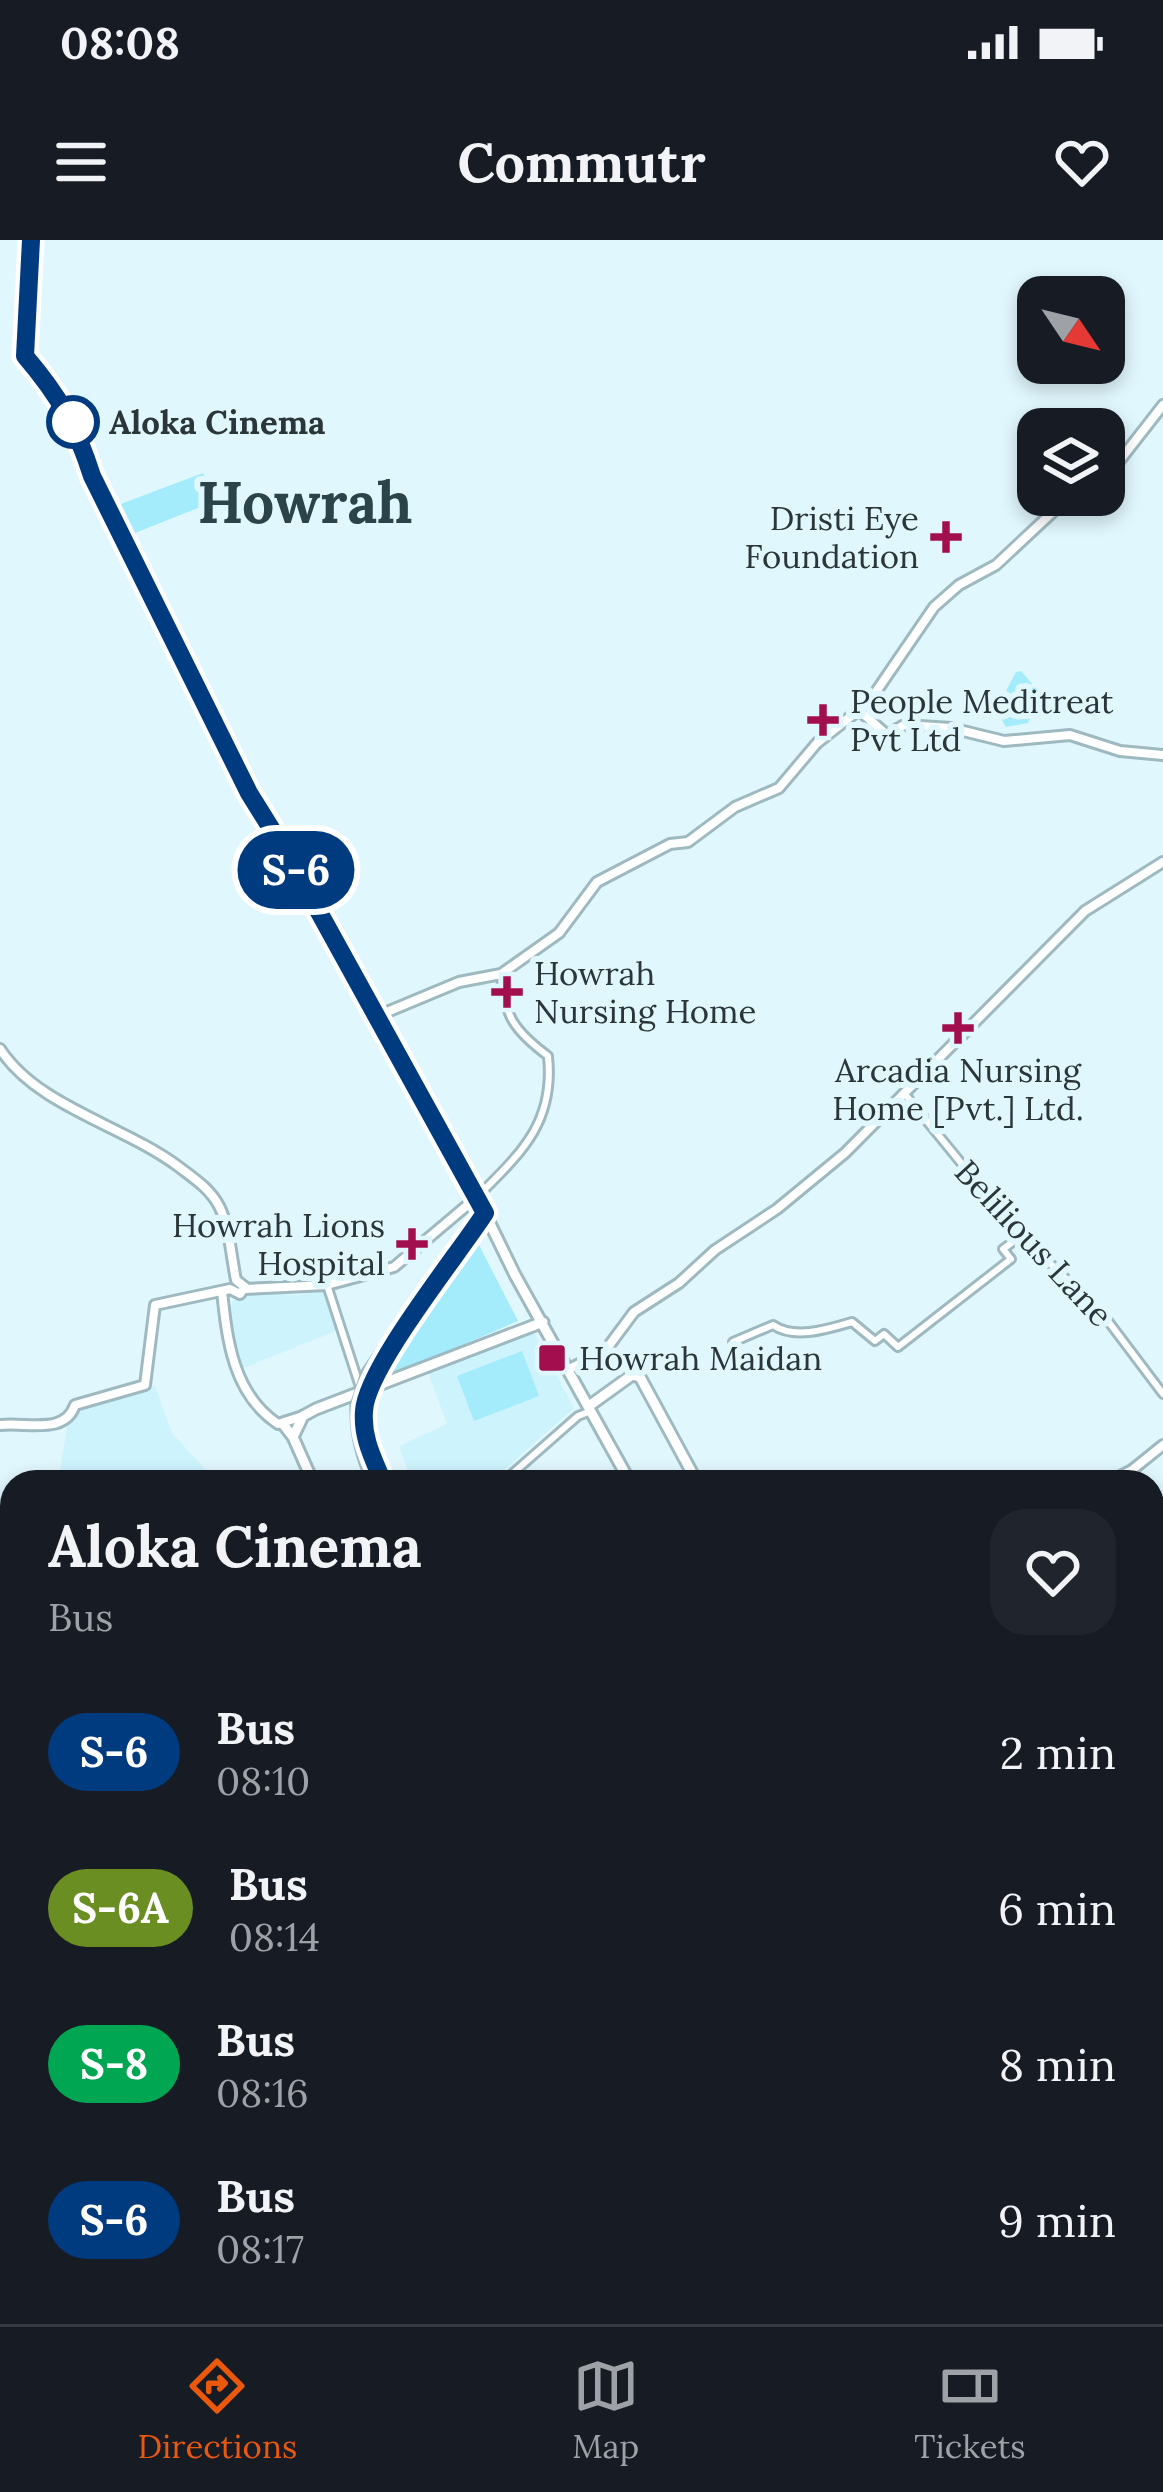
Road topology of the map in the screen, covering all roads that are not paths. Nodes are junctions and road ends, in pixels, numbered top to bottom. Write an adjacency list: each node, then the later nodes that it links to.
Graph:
1 (31, 240): 9 (main road)
2 (1163, 406): 3 (main road)
3 (1125, 454)
4 (1048, 516): 5 (main road)
5 (860, 711): 6 (main road); 8 (main road)
6 (1163, 755)
7 (1163, 862): 11 (main road)
8 (501, 974): 9 (main road); 12 (street)
9 (375, 1017): 12 (main road)
10 (0, 1049): 18 (main road)
11 (903, 1093): 13 (street, Belilious Lane); 22 (main road)
12 (482, 1206): 14 (main road); 15 (main road); 16 (main road); 17 (main road)
13 (1022, 1235): 21 (street); 25 (street, Belilious Lane)
14 (470, 1237): 15 (main road); 19 (main road)
15 (500, 1244): 20 (main road)
16 (434, 1274): 19 (main road); 24 (street)
17 (327, 1285): 18 (main road); 24 (street)
18 (229, 1287): 28 (main road); 29 (main road)
19 (429, 1289): 34 (main road, bridge)
20 (543, 1322): 22 (main road); 23 (main road)
21 (734, 1342)
22 (569, 1369): 26 (main road)
23 (373, 1387): 24 (main road); 35 (street)
24 (357, 1390): 27 (main road); 33 (street)
25 (1163, 1394)
26 (588, 1405): 36 (street); 37 (main road); 38 (main road)
27 (303, 1416): 28 (main road); 30 (main road)
28 (283, 1424): 30 (main road)
29 (0, 1425)
30 (293, 1437): 32 (main road)
31 (1163, 1445): 39 (main road)
32 (307, 1470)
33 (373, 1470)
34 (375, 1470)
35 (376, 1470)
36 (516, 1470)
37 (623, 1470)
38 (691, 1470)
39 (1132, 1470)

